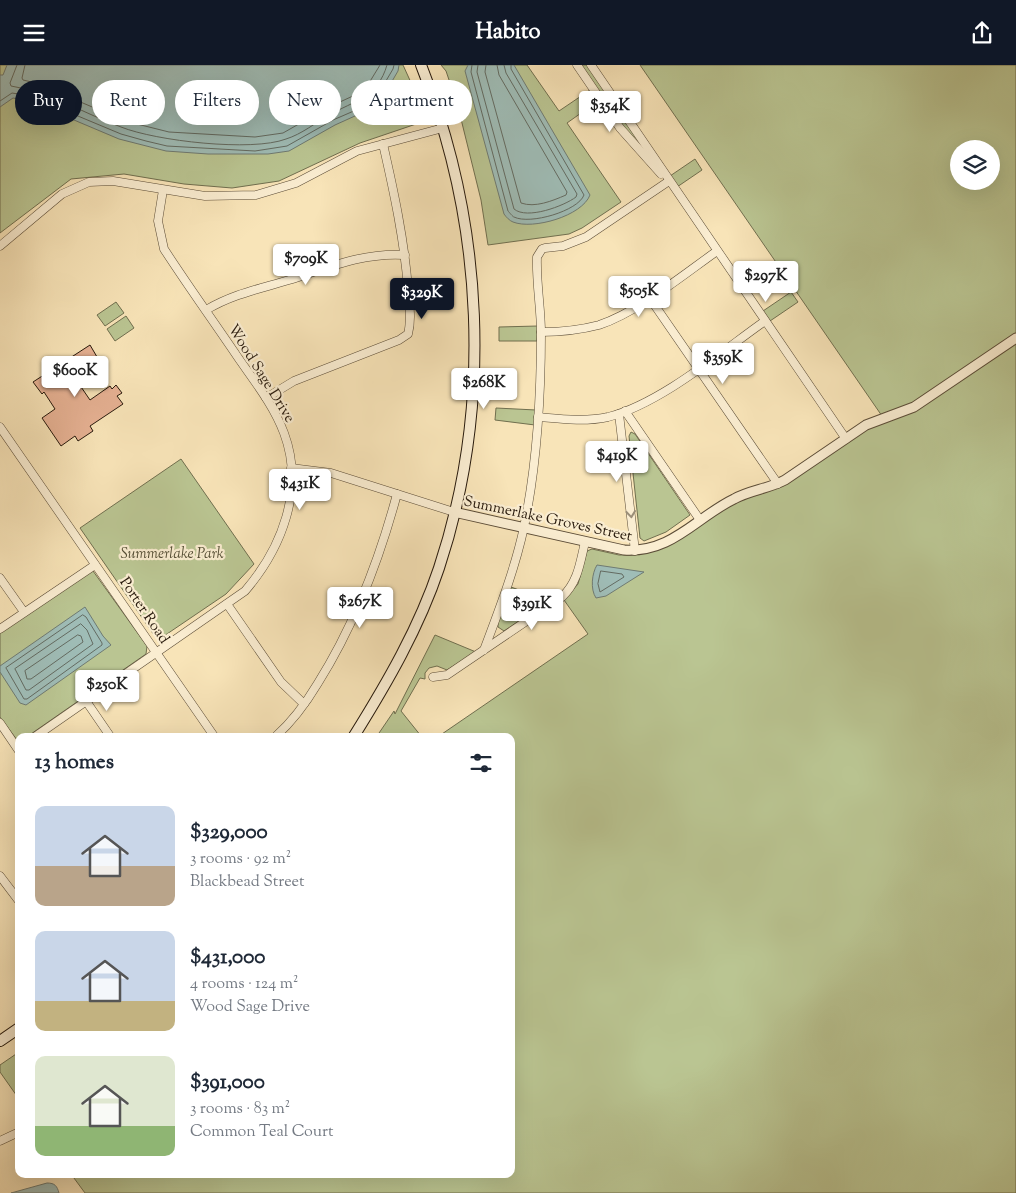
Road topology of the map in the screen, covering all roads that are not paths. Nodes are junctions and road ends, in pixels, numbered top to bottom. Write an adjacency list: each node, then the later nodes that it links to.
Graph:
1 (421, 65): 4 (main road)
2 (577, 65): 6 (street)
3 (591, 65): 6 (street)
4 (443, 128): 5 (street); 26 (main road)
5 (383, 144): 7 (street); 10 (street)
6 (669, 181): 9 (street); 14 (street)
7 (163, 190): 8 (street); 12 (street, Wood Sage Drive)
8 (0, 246)
9 (717, 251): 11 (street); 13 (street)
10 (405, 255): 12 (street); 17 (street)
11 (649, 297): 14 (street); 16 (street)
12 (206, 310): 17 (street, Wood Sage Drive)
13 (765, 321): 16 (street); 22 (street)
14 (541, 333): 19 (street)
15 (1016, 338): 22 (street, Summerlake Groves Street)
16 (698, 369): 18 (street); 24 (street)
17 (266, 398): 23 (street, Wood Sage Drive)
18 (622, 412): 19 (street); 27 (street); 30 (street, one-way to 30)
19 (538, 417): 28 (street)
20 (0, 427): 21 (street, Porter Road)
21 (3, 438): 31 (street, Porter Road)
22 (846, 439): 24 (street, Summerlake Groves Street)
23 (291, 468): 25 (street, Summerlake Groves Street); 33 (street, Wood Sage Drive)
24 (778, 484): 27 (street, Summerlake Groves Street)
25 (397, 495): 26 (street, Summerlake Groves Street); 40 (street)
26 (454, 512): 28 (street, Summerlake Groves Street); 46 (main road)
27 (700, 520): 30 (street, Summerlake Groves Street)
28 (524, 528): 29 (street, Summerlake Groves Street); 36 (street)
29 (585, 542): 30 (street, Summerlake Groves Street); 36 (street)
30 (635, 551)
31 (96, 565): 34 (street); 37 (street, Porter Road)
32 (0, 578): 34 (street)
33 (227, 604): 37 (street, Wood Sage Drive); 40 (street)
34 (24, 612): 35 (street)
35 (0, 629)
36 (484, 650): 38 (street)
37 (156, 653): 39 (street, Wood Sage Drive); 44 (street, Porter Road)
38 (433, 677)
39 (86, 701): 42 (street, Wood Sage Drive); 43 (street)
40 (304, 704): 45 (street)
41 (0, 723): 47 (street)
42 (40, 733)
43 (108, 733)
44 (212, 733)
45 (279, 733)
46 (356, 733)
47 (15, 745)
48 (0, 876): 49 (street)
49 (15, 896)
50 (15, 1031): 51 (main road)
51 (0, 1041)
52 (15, 1134): 53 (street)
53 (0, 1141)

